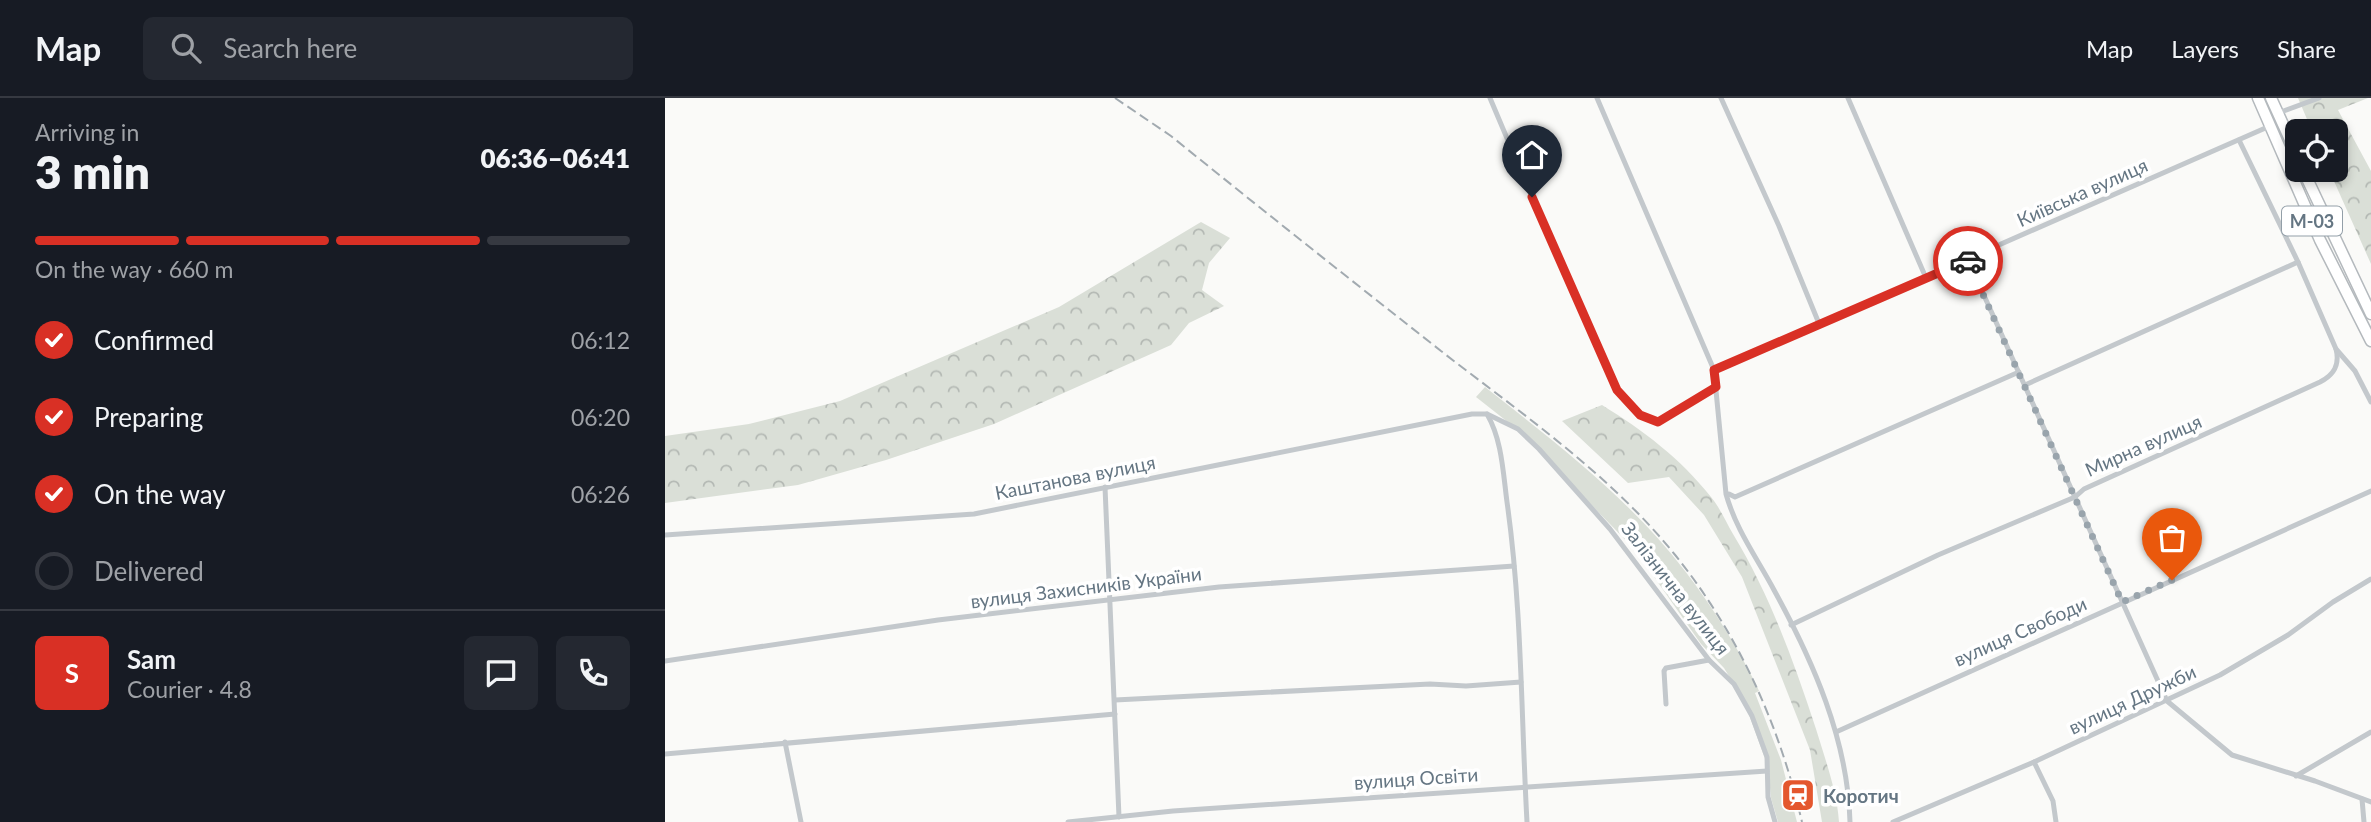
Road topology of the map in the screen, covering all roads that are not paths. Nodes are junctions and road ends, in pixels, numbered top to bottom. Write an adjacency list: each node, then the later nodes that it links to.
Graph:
1 (1490, 98): 23 (street)
2 (1597, 98): 20 (street)
3 (1721, 98): 17 (street)
4 (1848, 98): 15 (street)
5 (2258, 98): 9 (highway, М-03)
6 (2271, 98): 8 (highway)
7 (2319, 98): 8 (street)
8 (2278, 113): 10 (highway)
9 (2270, 126): 11 (street, Київська вулиця); 18 (highway, М-03)
10 (2285, 128)
11 (2239, 140): 13 (street, Київська вулиця); 14 (street)
12 (2309, 182): 16 (highway, М-03)
13 (1968, 260): 15 (street, Київська вулиця); 21 (street)
14 (2298, 262): 19 (street); 22 (street)
15 (1926, 278): 17 (street, Київська вулиця)
16 (2371, 314)
17 (1820, 326): 20 (street, Київська вулиця)
18 (2371, 341)
19 (2336, 349): 24 (street); 29 (street, Мирна вулиця)
20 (1714, 370): 23 (street)
21 (2019, 372): 22 (street); 27 (street)
22 (2025, 385): 29 (street)
23 (1716, 387): 27 (street)
24 (2371, 402)
25 (1487, 414): 26 (street, Каштанова вулиця); 31 (street); 36 (street, Залізнична вулиця)
26 (1105, 486): 30 (street, Каштанова вулиця); 33 (street)
27 (1726, 490): 35 (street)
28 (2371, 491): 34 (street, вулиця Свободи)
29 (2075, 497): 34 (street); 35 (street, Мирна вулиця)
30 (665, 535)
31 (1514, 566): 33 (street, вулиця Захисників України); 38 (street)
32 (2371, 579): 40 (street, вулиця Дружби)
33 (1109, 599): 37 (street, вулиця Захисників України); 39 (street)
34 (2122, 602): 40 (street); 43 (street, вулиця Свободи)
35 (1791, 625): 43 (street)
36 (1709, 660): 41 (street); 48 (street, Залізнична вулиця)
37 (665, 661)
38 (1521, 682): 39 (street); 50 (street)
39 (1115, 700): 42 (street)
40 (2167, 701): 47 (street, вулиця Дружби); 49 (street)
41 (1666, 704)
42 (1115, 714): 45 (street); 53 (street)
43 (1836, 732): 58 (street)
44 (2371, 732): 49 (street)
45 (785, 742): 46 (street); 54 (street)
46 (665, 754)
47 (2034, 762): 59 (street, вулиця Дружби); 60 (street)
48 (1767, 771): 50 (street, вулиця Освіти); 57 (street, Залізнична вулиця)
49 (2296, 776): 51 (street)
50 (1525, 787): 53 (street, вулиця Освіти); 56 (street)
51 (2362, 799): 52 (street); 61 (street)
52 (2371, 802)
53 (1119, 817): 55 (street, вулиця Освіти)
54 (801, 822)
55 (1067, 822)
56 (1527, 822)
57 (1775, 822)
58 (1850, 822)
59 (1893, 822)
60 (2056, 822)
61 (2364, 822)

